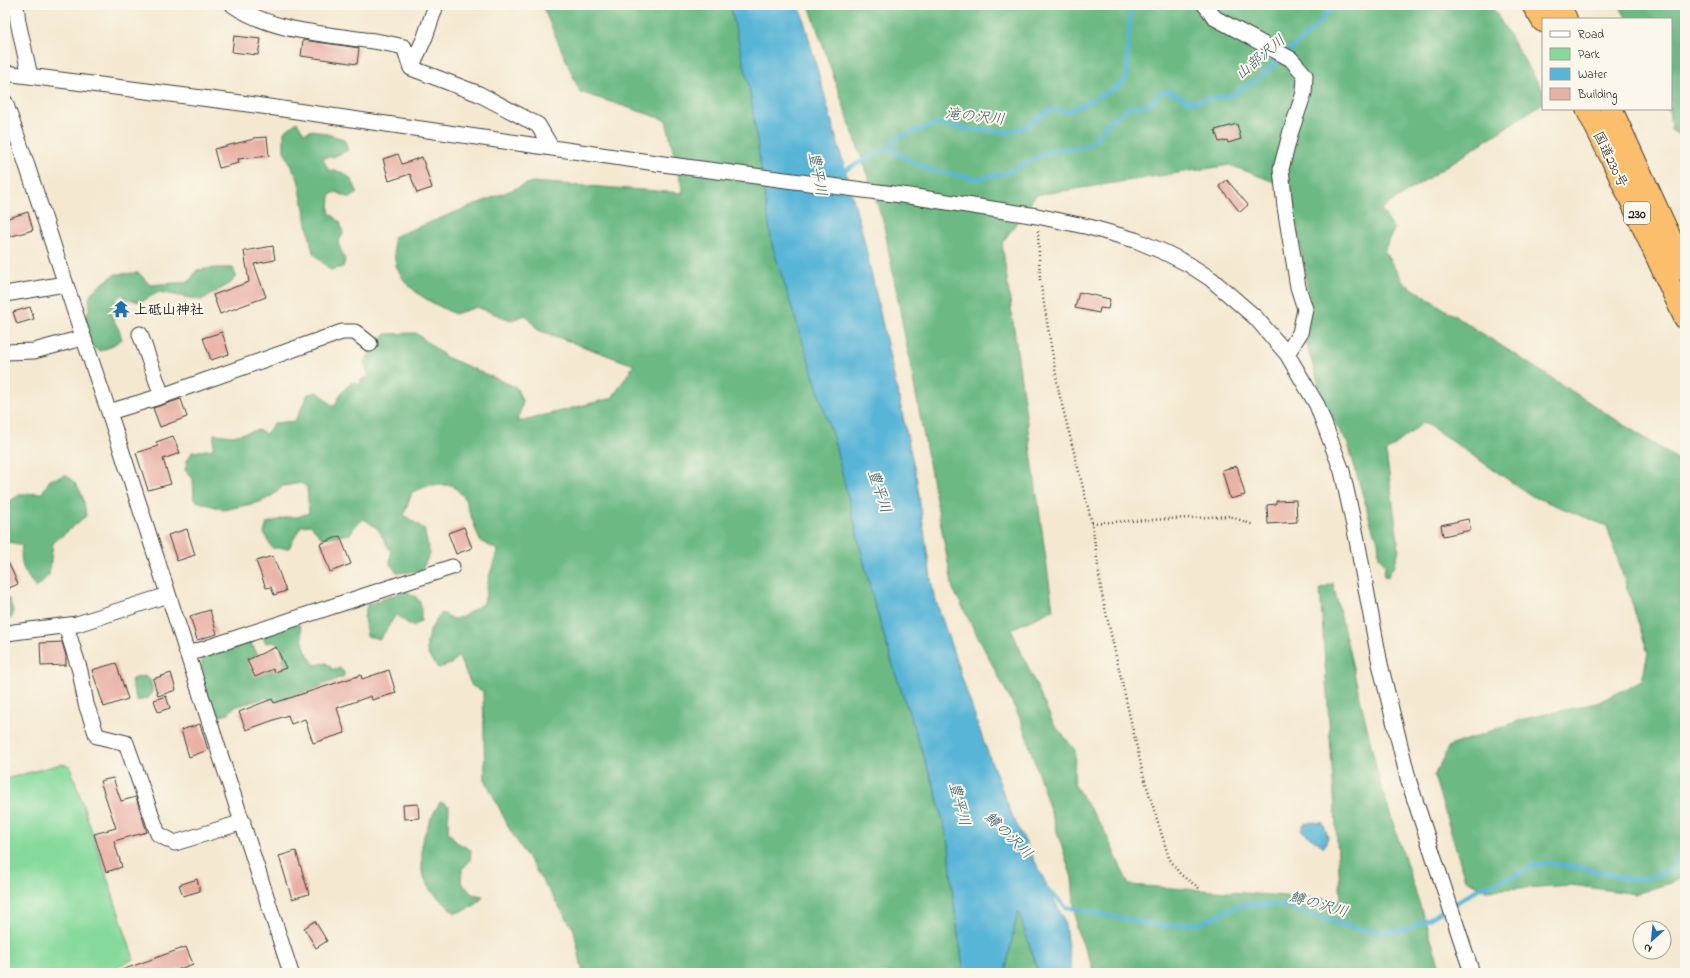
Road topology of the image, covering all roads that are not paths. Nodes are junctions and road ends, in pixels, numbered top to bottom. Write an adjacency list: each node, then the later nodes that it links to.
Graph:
1 (16, 5): 11 (street)
2 (232, 5): 9 (street)
3 (436, 5): 9 (street)
4 (1205, 5): 24 (street)
5 (1533, 5): 8 (highway)
6 (1558, 5): 7 (highway)
7 (1565, 18)
8 (1542, 19)
9 (411, 68): 15 (street)
10 (5, 73): 11 (street)
11 (30, 76): 15 (street)
12 (5, 102): 17 (street)
13 (1588, 110): 19 (highway, 国道230号 / 230)
14 (1611, 110): 16 (highway, 国道230号 / 230)
15 (551, 147): 24 (street)
16 (1685, 270)
17 (65, 284): 18 (street); 21 (street)
18 (5, 294)
19 (1685, 318)
20 (140, 334): 25 (street)
21 (82, 338): 23 (street); 26 (street)
22 (370, 344): 25 (street)
23 (5, 352)
24 (1287, 354): 34 (street)
25 (162, 396): 26 (street)
26 (109, 412): 28 (street)
27 (452, 567): 31 (street)
28 (168, 595): 29 (street); 31 (street)
29 (66, 626): 30 (street); 32 (street)
30 (5, 634)
31 (188, 654): 32 (street)
32 (243, 822): 33 (street)
33 (291, 973)
34 (1472, 973)

